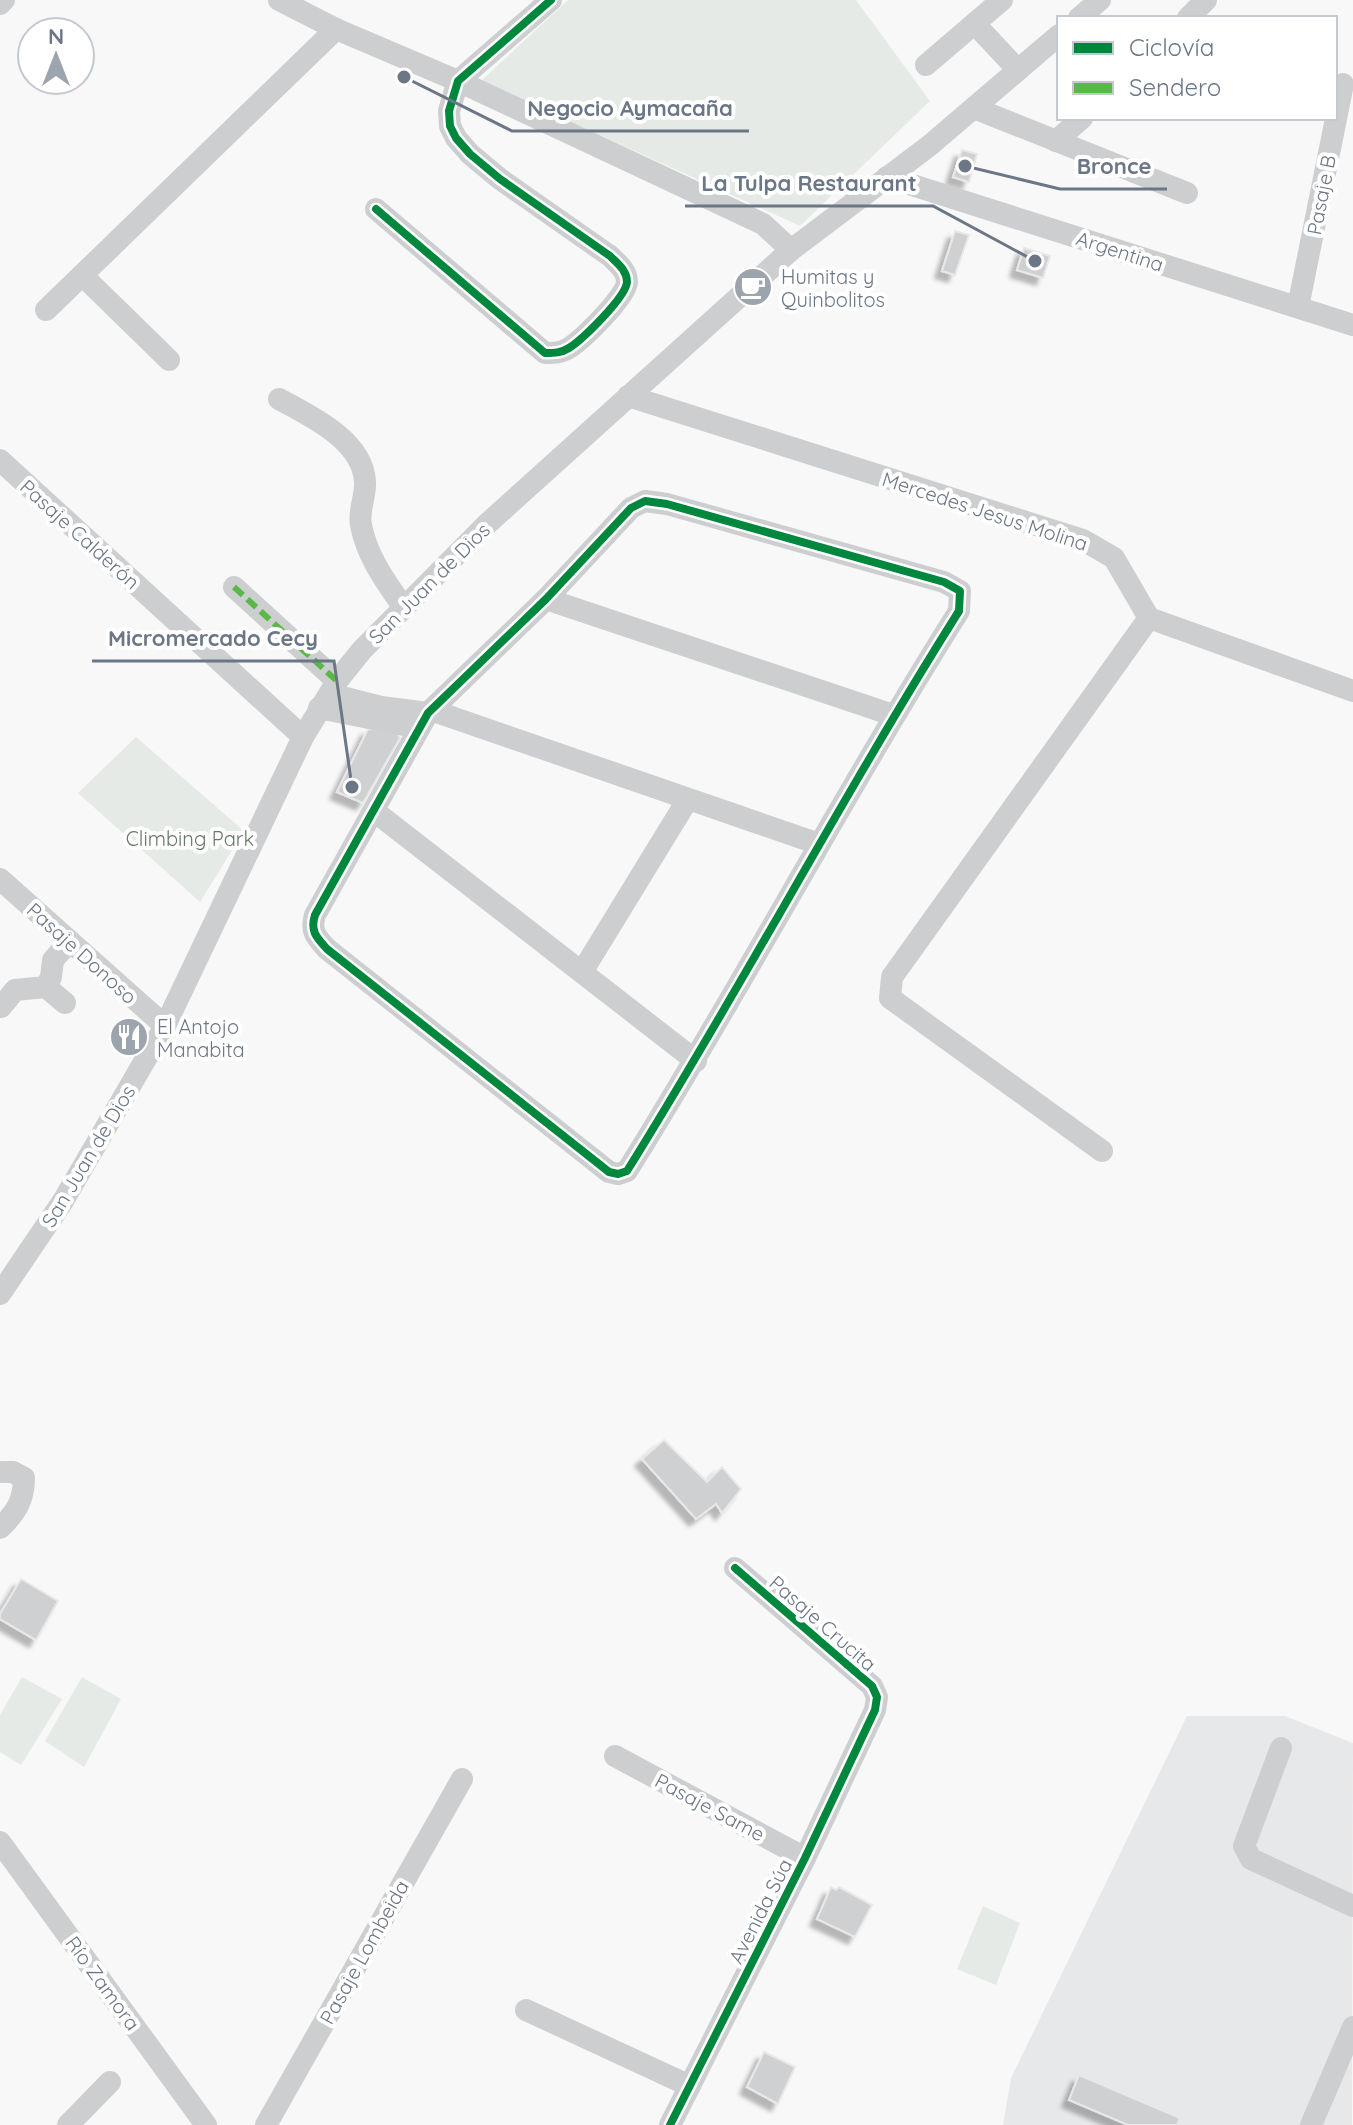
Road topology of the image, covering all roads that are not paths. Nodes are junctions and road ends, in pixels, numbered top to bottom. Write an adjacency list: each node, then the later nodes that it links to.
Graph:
1 (279, 0): 9 (street)
2 (551, 0): 13 (street)
3 (1002, 0): 8 (street)
4 (1100, 0): 6 (street)
5 (1206, 0): 7 (street)
6 (1081, 16)
7 (1190, 16)
8 (975, 24): 11 (street); 12 (street)
9 (336, 29): 13 (street); 24 (street)
10 (1057, 37): 12 (street, San Juan de Dios)
11 (926, 65)
12 (1018, 70): 15 (street, San Juan de Dios)
13 (458, 81): 22 (street); 23 (street)
14 (1343, 84): 16 (street, Pasaje B)
15 (974, 108): 19 (street); 20 (street, San Juan de Dios)
16 (1337, 114)
17 (1080, 120): 19 (street)
18 (1336, 120): 25 (street, Pasaje B)
19 (1056, 141): 21 (street)
20 (887, 177): 23 (street, San Juan de Dios); 25 (street, Argentina)
21 (1187, 193)
22 (376, 209)
23 (791, 250): 29 (street, San Juan de Dios)
24 (82, 275): 26 (street); 28 (street)
25 (1298, 307): 27 (street, Argentina)
26 (46, 310)
27 (1353, 325)
28 (169, 360)
29 (628, 396): 34 (street, San Juan de Dios); 35 (street, Mercedes Jesus Molina)
30 (279, 399): 34 (street)
31 (0, 460): 40 (street, Pasaje Calderón)
32 (234, 587): 37 (street)
33 (546, 599): 38 (street); 38 (street); 39 (street)
34 (404, 608): 37 (street, San Juan de Dios)
35 (1149, 618): 36 (street); 52 (street)
36 (1353, 691)
37 (329, 694): 39 (street); 40 (street, San Juan de Dios)
38 (893, 715): 43 (street)
39 (426, 717): 41 (street); 42 (street)
40 (303, 737): 50 (street, San Juan de Dios)
41 (688, 799): 43 (street); 46 (street)
42 (374, 811): 46 (street); 51 (street)
43 (819, 844): 51 (street)
44 (0, 879): 45 (street, Pasaje Donoso)
45 (69, 942): 47 (street); 50 (street, Pasaje Donoso)
46 (582, 972): 51 (street)
47 (46, 987): 48 (street); 49 (street)
48 (65, 1003)
49 (1, 1007)
50 (165, 1026): 53 (street, San Juan de Dios)
51 (696, 1061)
52 (1102, 1151)
53 (0, 1294)
54 (0, 1472): 55 (street)
55 (0, 1528)
56 (735, 1568): 57 (street, Pasaje Crucita)
57 (875, 1710): 62 (street, Avenida Súa)
58 (1281, 1748): 63 (street)
59 (615, 1756): 62 (street, Pasaje Same)
60 (462, 1779): 70 (street, Pasaje Lombeida)
61 (0, 1842): 69 (street, Río Zamora)
62 (805, 1858): 67 (street, Avenida Súa)
63 (1353, 1906)
64 (526, 2010): 67 (street)
65 (1353, 2027): 72 (street)
66 (110, 2082): 68 (street)
67 (690, 2086): 71 (street, Avenida Súa)
68 (68, 2125)
69 (206, 2125)
70 (266, 2125)
71 (670, 2125)
72 (1311, 2125)

